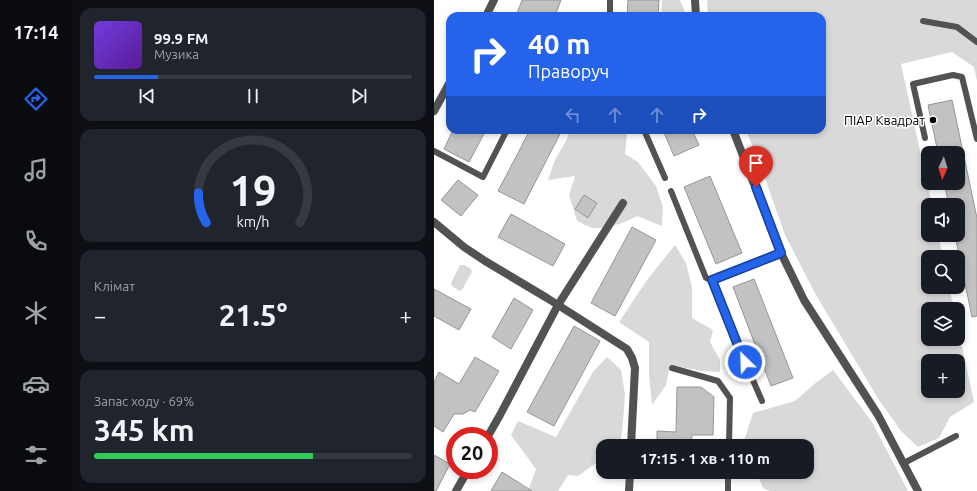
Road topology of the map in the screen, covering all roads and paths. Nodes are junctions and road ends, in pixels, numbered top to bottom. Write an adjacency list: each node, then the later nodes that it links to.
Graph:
1 (494, 0): 4 (street)
2 (610, 0): 5 (lane)
3 (695, 0): 6 (street)
4 (488, 12)
5 (610, 12)
6 (696, 12)
7 (923, 21): 8 (lane)
8 (977, 42)
9 (446, 89): 10 (street)
10 (434, 111)
11 (505, 134): 16 (lane)
12 (646, 134): 17 (lane)
13 (735, 134): 21 (street)
14 (925, 138): 15 (lane)
15 (977, 139)
16 (434, 151)
17 (665, 178)
18 (671, 191): 22 (lane)
19 (620, 201): 23 (street)
20 (434, 222): 23 (street)
21 (781, 253): 22 (lane); 30 (street)
22 (712, 280): 25 (lane)
23 (558, 305): 26 (street); 28 (street)
24 (672, 368): 29 (lane)
25 (762, 401)
26 (493, 427)
27 (956, 436): 30 (lane)
28 (631, 439)
29 (728, 439)
30 (904, 463): 37 (street)
31 (463, 479): 34 (street)
32 (630, 479): 35 (street)
33 (728, 479): 36 (lane)
34 (456, 491)
35 (629, 491)
36 (728, 491)
37 (918, 491)

